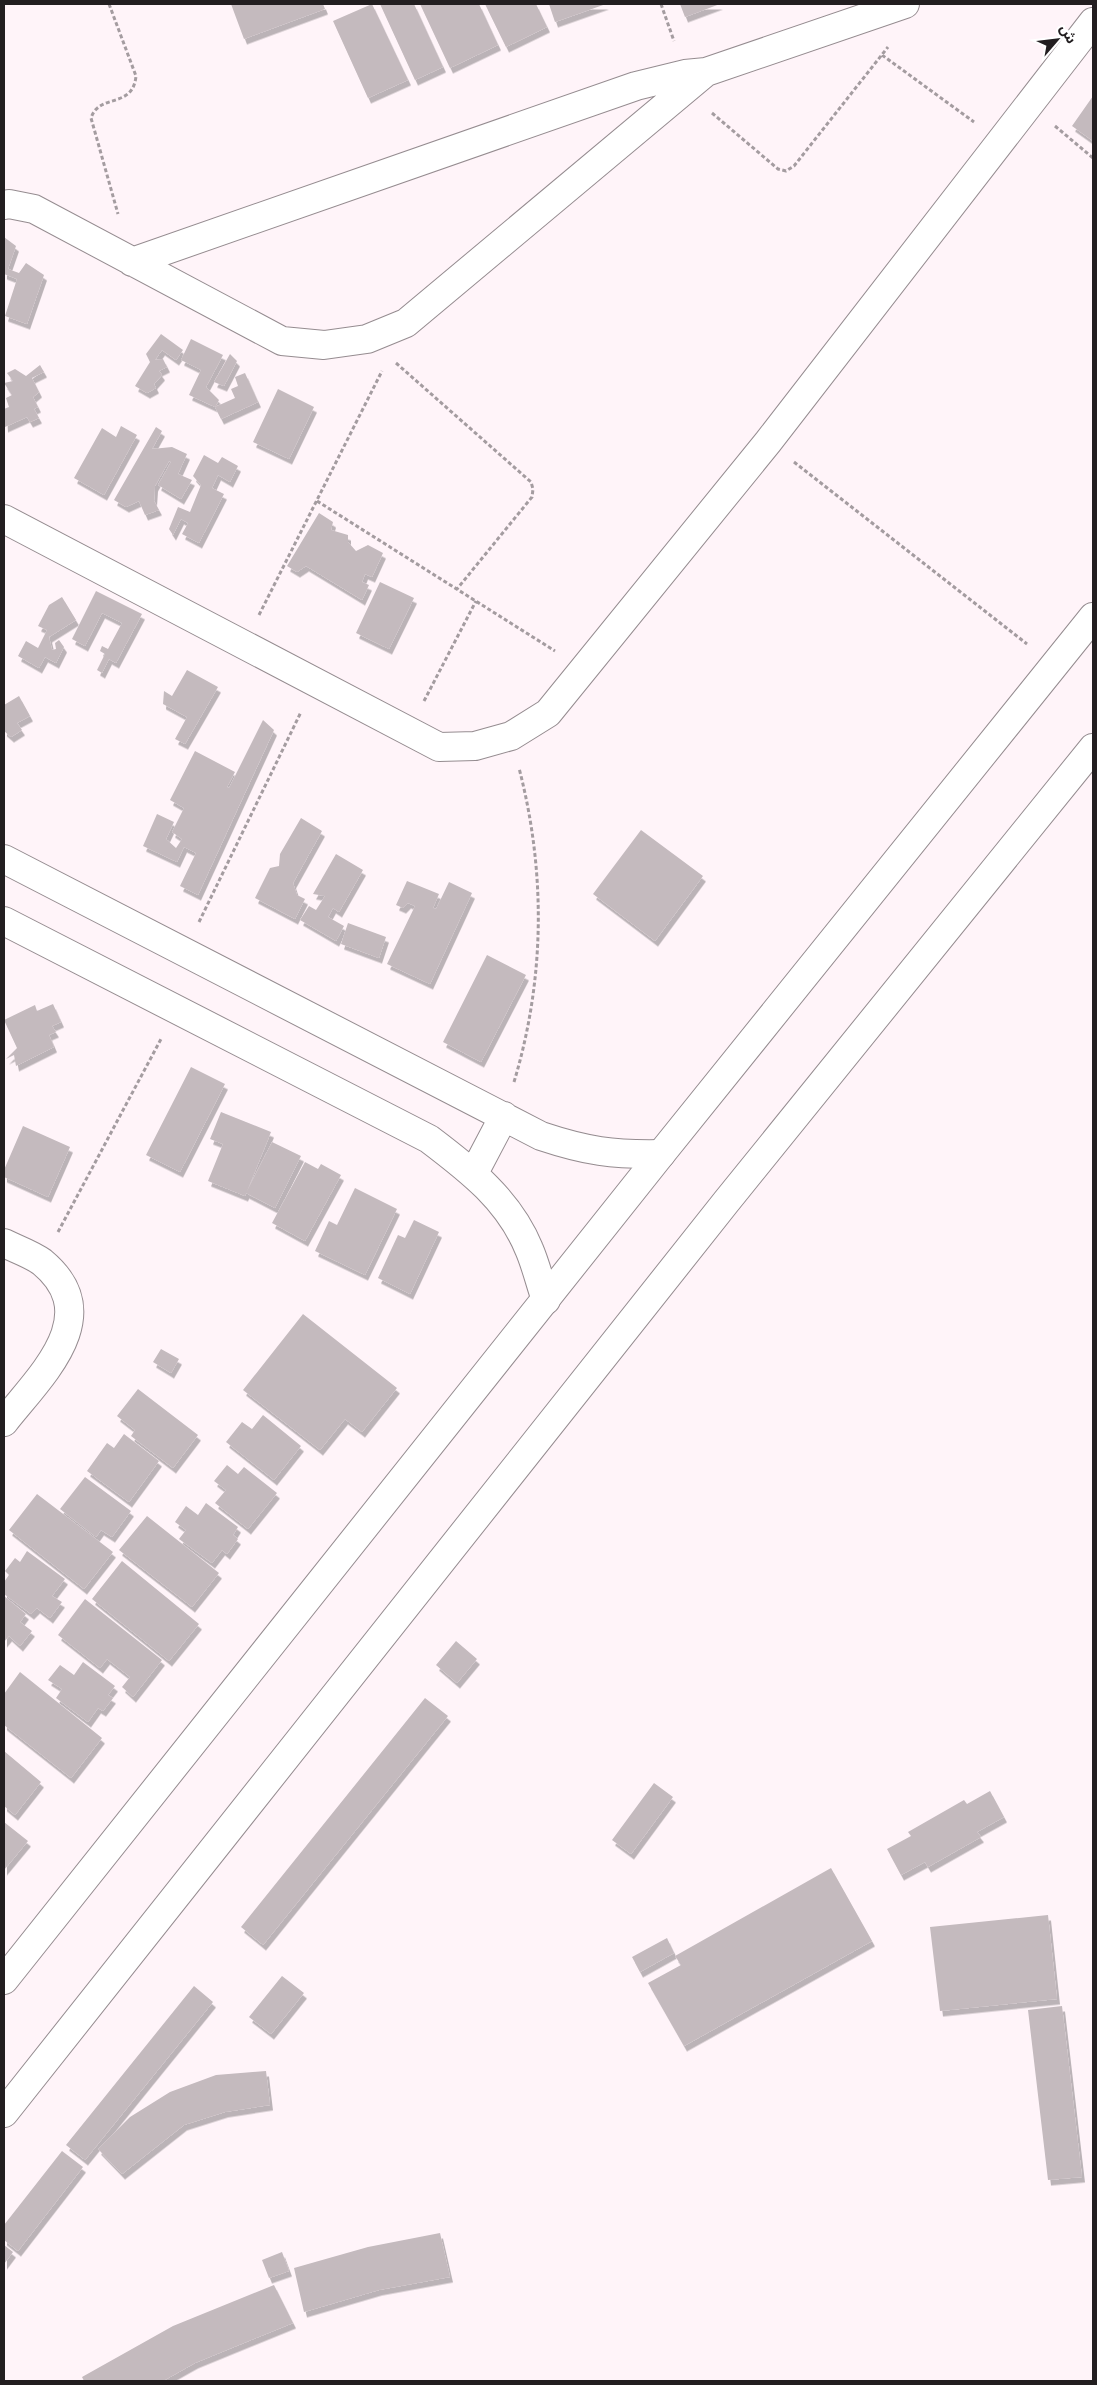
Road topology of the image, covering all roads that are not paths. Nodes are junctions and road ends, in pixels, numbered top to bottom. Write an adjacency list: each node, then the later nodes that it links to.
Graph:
1 (905, 4): 3 (street)
2 (1093, 22): 6 (street)
3 (706, 72): 5 (street); 5 (street)
4 (4, 205): 5 (street)
5 (132, 262)
6 (4, 519)
7 (1093, 617): 12 (street)
8 (1093, 748): 18 (street)
9 (4, 859): 11 (street)
10 (4, 921): 13 (street)
11 (504, 1116): 12 (street); 13 (street)
12 (662, 1154): 15 (street)
13 (474, 1173): 15 (street)
14 (4, 1243): 16 (street)
15 (546, 1300): 17 (street)
16 (4, 1422)
17 (4, 1980)
18 (4, 2113)

